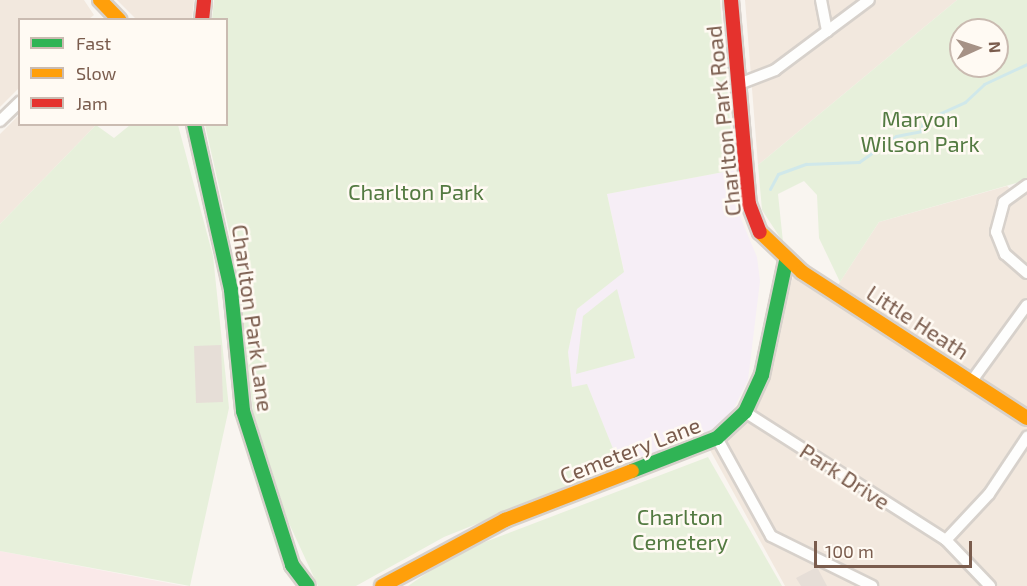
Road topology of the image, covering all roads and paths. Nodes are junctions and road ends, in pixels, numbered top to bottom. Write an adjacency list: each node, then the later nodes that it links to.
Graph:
1 (100, 0): 6 (street)
2 (204, 0): 7 (street)
3 (731, 0): 9 (street, Charlton Park Road)
4 (821, 0): 8 (street)
5 (869, 0): 8 (street)
6 (112, 17)
7 (202, 18)
8 (827, 31): 9 (street)
9 (739, 84): 14 (street, Charlton Park Road)
10 (18, 104): 11 (street)
11 (0, 121)
12 (194, 126): 23 (street, Charlton Park Lane)
13 (1027, 185): 15 (street)
14 (786, 261): 17 (street, Little Heath); 18 (street, Cemetery Lane)
15 (1027, 273)
16 (1027, 304): 17 (street)
17 (971, 382): 19 (street, Little Heath)
18 (745, 412): 21 (street, Cemetery Lane); 22 (street, Park Drive)
19 (1027, 417)
20 (1027, 437): 22 (street)
21 (717, 438): 24 (street, Cemetery Lane); 25 (street)
22 (946, 540): 26 (street, Park Drive)
23 (307, 584)
24 (382, 586)
25 (872, 586)
26 (990, 586)

